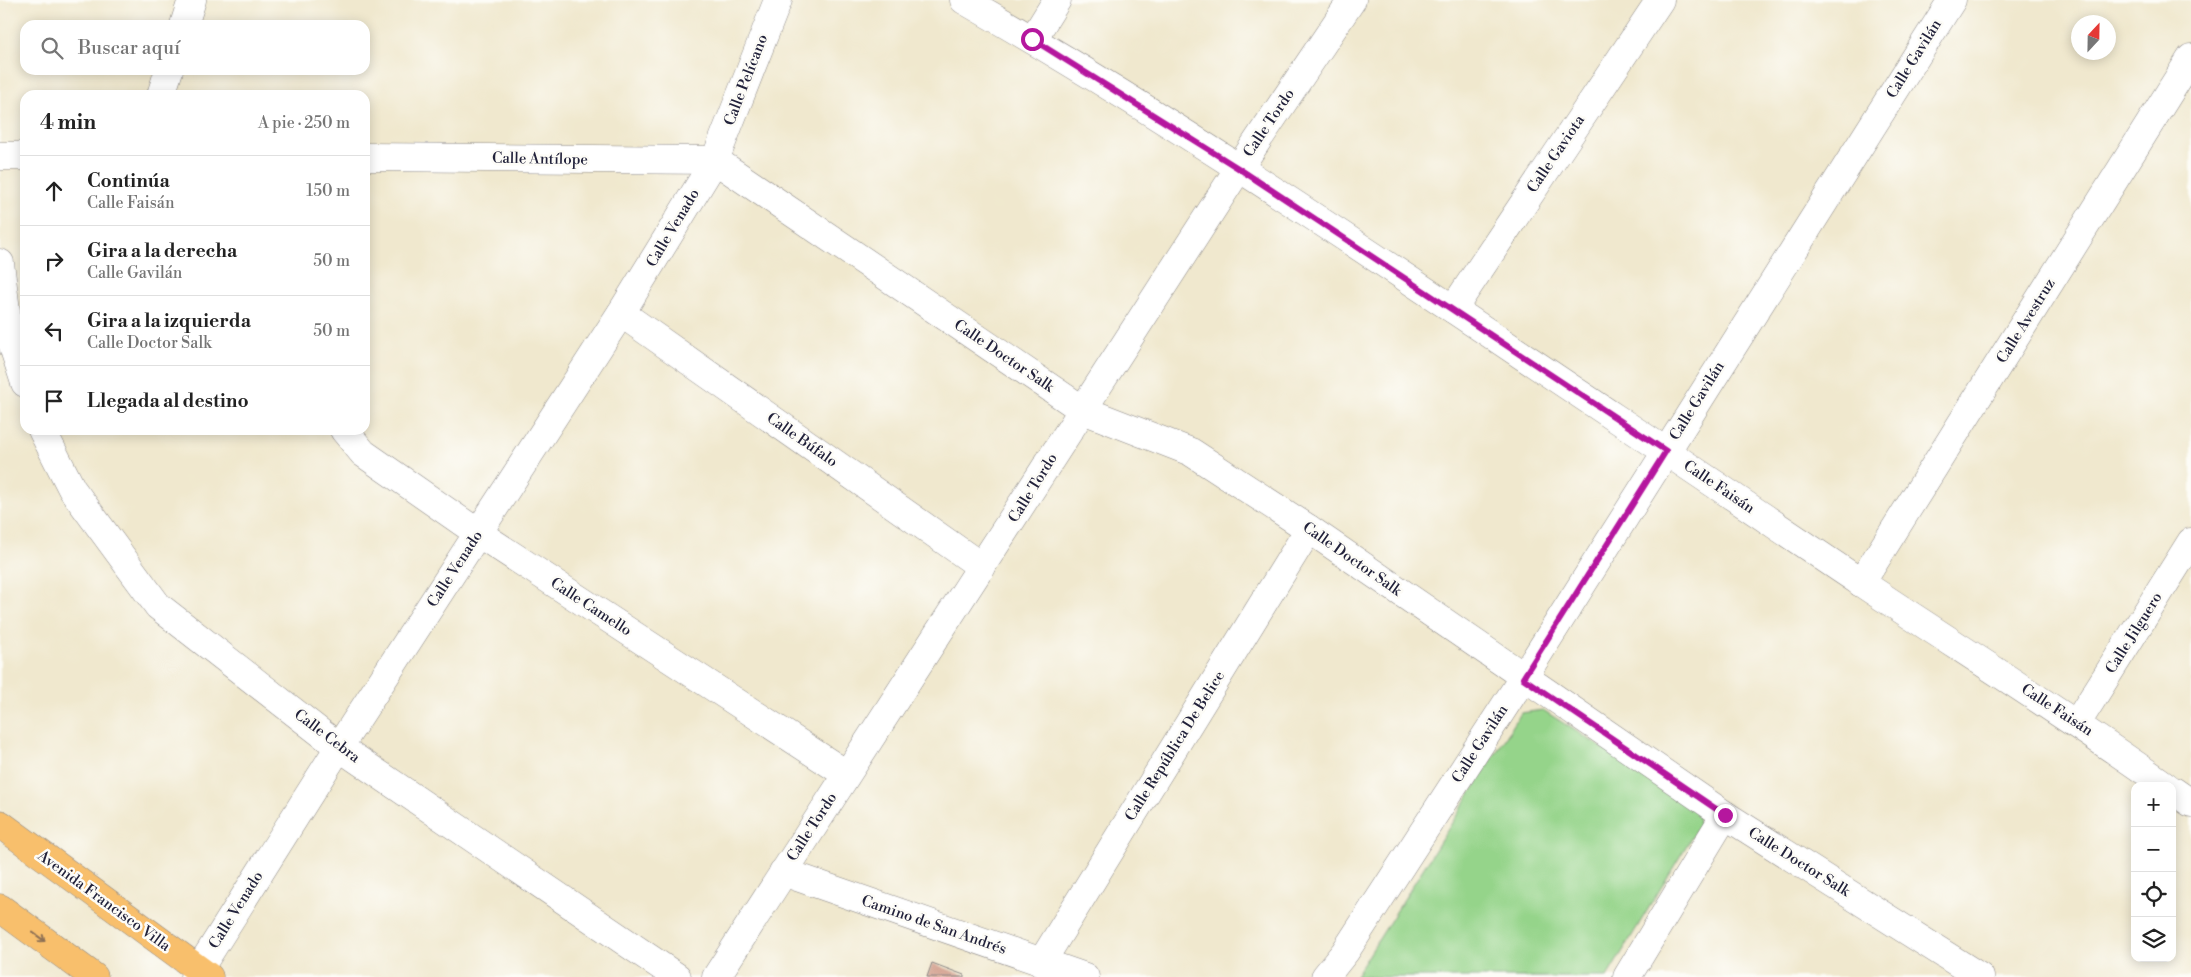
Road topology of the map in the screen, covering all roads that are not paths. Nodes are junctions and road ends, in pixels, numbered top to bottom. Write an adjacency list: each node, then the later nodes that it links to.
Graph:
1 (192, 0): 8 (street)
2 (778, 0): 16 (street, Calle Pelícano)
3 (964, 0): 9 (street, Calle Faisán)
4 (1057, 0): 9 (street)
5 (1352, 0): 17 (street, Calle Tordo)
6 (1660, 0): 19 (street, Calle Gaviota)
7 (1952, 0): 25 (street, Calle Gavilán)
8 (186, 20)
9 (1032, 39): 17 (street, Calle Faisán)
10 (2191, 58): 30 (street, Calle Avestruz)
11 (167, 75): 12 (street)
12 (162, 90)
13 (0, 156): 14 (street)
14 (20, 156)
15 (370, 157): 16 (street, Calle Antílope)
16 (714, 160): 20 (street, Calle Venado); 22 (street, Calle Doctor Salk)
17 (1238, 168): 19 (street, Calle Faisán); 22 (street, Calle Tordo)
18 (0, 263): 21 (street)
19 (1453, 309): 25 (street, Calle Faisán)
20 (621, 313): 27 (street, Calle Venado); 29 (street, Calle Búfalo)
21 (20, 368)
22 (1082, 410): 26 (street, Calle Doctor Salk); 29 (street, Calle Tordo)
23 (45, 435): 33 (street, Calle Cebra)
24 (348, 435): 27 (street, Calle Camello)
25 (1666, 451): 30 (street, Calle Faisán); 31 (street, Calle Gavilán)
26 (1309, 529): 31 (street, Calle Doctor Salk); 42 (street, Calle República De Belice)
27 (478, 533): 33 (street, Calle Venado); 34 (street, Calle Camello)
28 (2191, 542): 32 (street, Calle Jilguero)
29 (982, 567): 34 (street, Calle Tordo)
30 (1862, 583): 32 (street, Calle Faisán)
31 (1523, 678): 38 (street, Calle Doctor Salk); 48 (street, Calle Gavilán)
32 (2077, 723): 35 (street, Calle Faisán)
33 (339, 747): 43 (street, Calle Venado); 45 (street, Calle Cebra)
34 (846, 774): 40 (street, Calle Tordo)
35 (2160, 782)
36 (2176, 793): 37 (street)
37 (2191, 803)
38 (1725, 815): 49 (street); 50 (street, Calle Doctor Salk)
39 (0, 824): 43 (main road, Avenida Francisco Villa)
40 (783, 872): 42 (street, Camino de San Andrés); 46 (street, Calle Tordo)
41 (0, 908): 44 (main road, one-way to 44)
42 (1041, 963): 47 (street, Camino de San Andrés)
43 (200, 975)
44 (94, 977)
45 (677, 977)
46 (716, 977)
47 (1085, 977)
48 (1325, 977)
49 (1627, 977)
50 (1980, 977)

